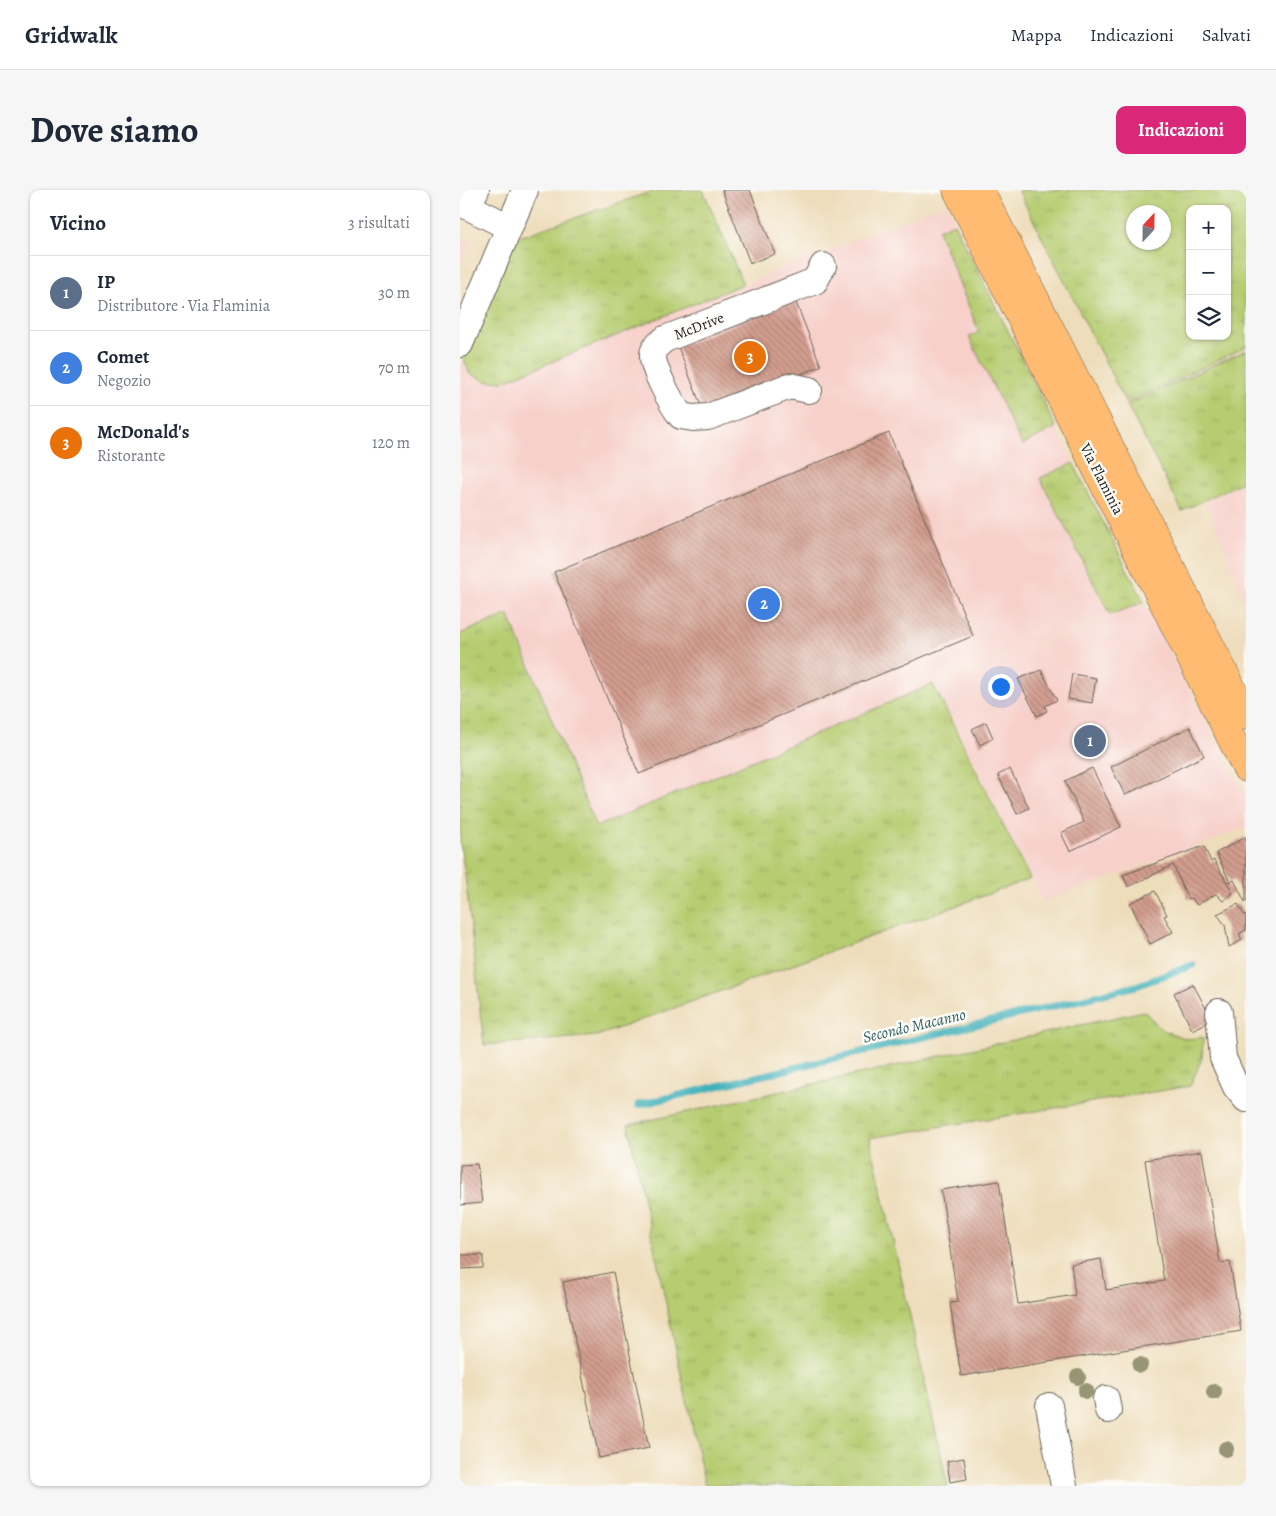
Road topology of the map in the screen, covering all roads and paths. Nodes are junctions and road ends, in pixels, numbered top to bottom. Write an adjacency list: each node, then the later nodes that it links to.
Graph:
1 (476, 190): 5 (street)
2 (525, 190): 5 (street)
3 (957, 190): 10 (main road, Via Flaminia)
4 (980, 190): 9 (main road, Via Flaminia)
5 (510, 227): 7 (street)
6 (823, 266): 8 (street, McDrive)
7 (460, 344)
8 (809, 390)
9 (1246, 716)
10 (1246, 768)
11 (1219, 1012): 12 (street)
12 (1246, 1099)
13 (1049, 1406): 14 (street)
14 (1064, 1486)

